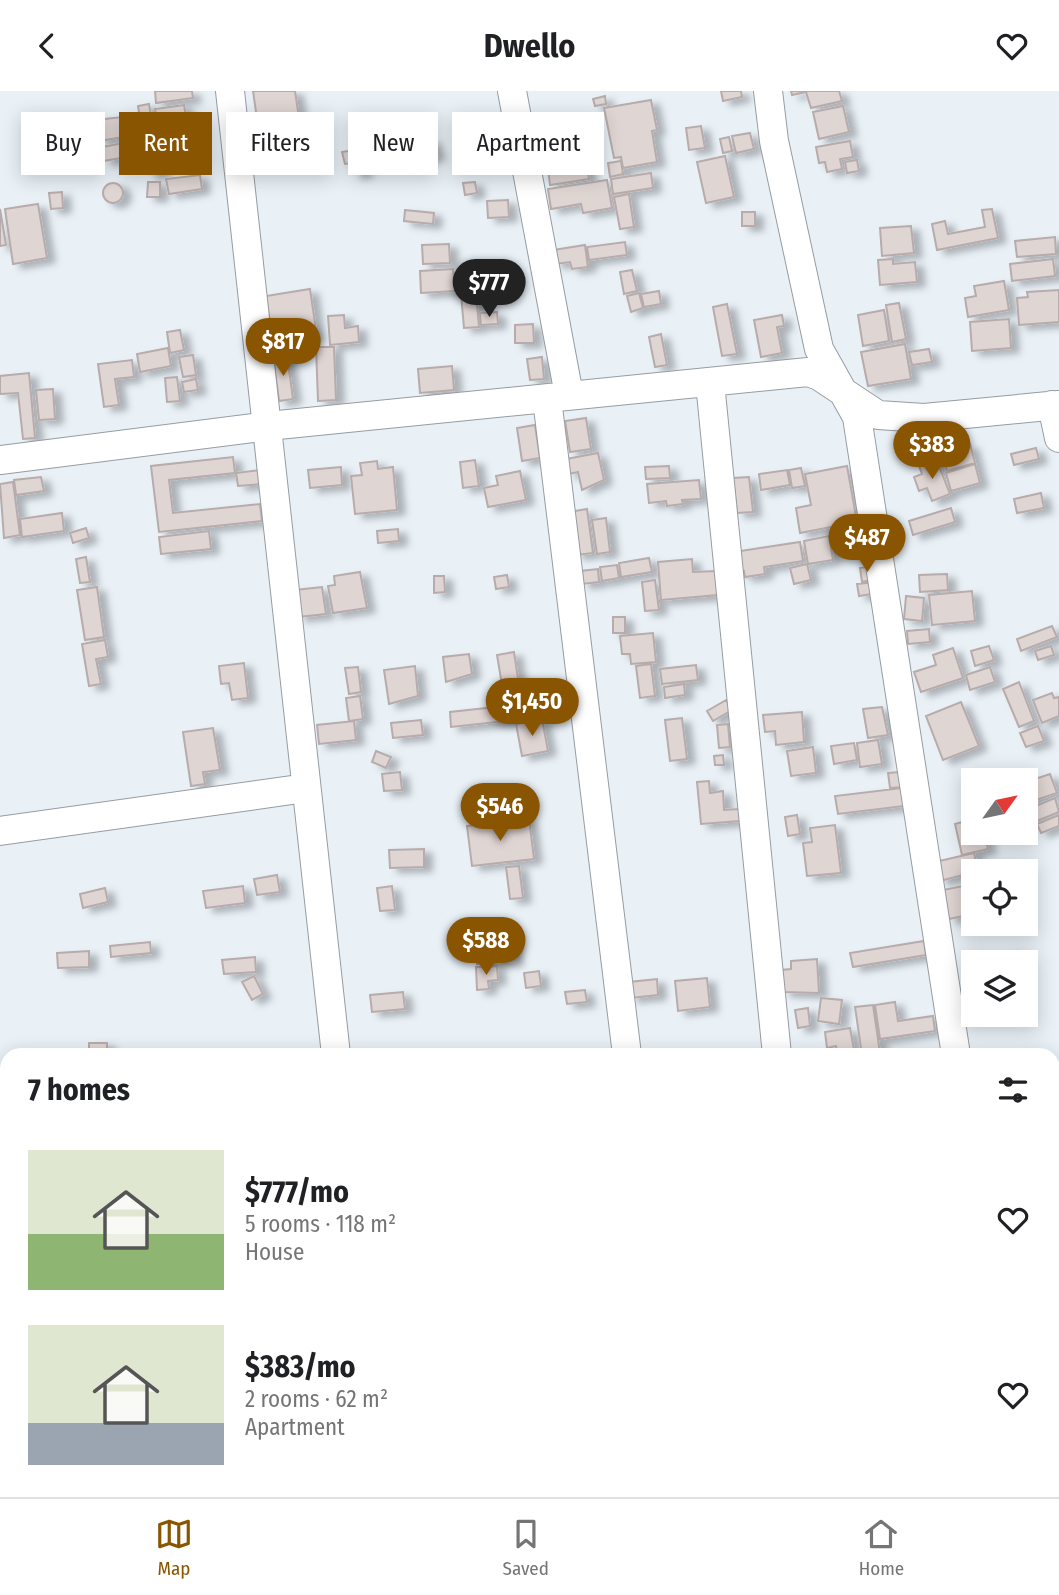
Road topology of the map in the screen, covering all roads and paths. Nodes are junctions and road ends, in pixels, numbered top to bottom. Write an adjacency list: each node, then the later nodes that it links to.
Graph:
1 (230, 91): 8 (street)
2 (512, 91): 6 (street)
3 (768, 91): 5 (street)
4 (710, 383): 5 (street); 6 (street); 15 (street)
5 (845, 392): 7 (street); 16 (street)
6 (558, 397): 8 (street); 14 (street)
7 (1056, 405): 9 (street)
8 (268, 426): 10 (street); 11 (street)
9 (1059, 438)
10 (0, 460)
11 (306, 788): 12 (street); 13 (street)
12 (0, 831)
13 (335, 1048)
14 (626, 1048)
15 (776, 1048)
16 (955, 1048)

